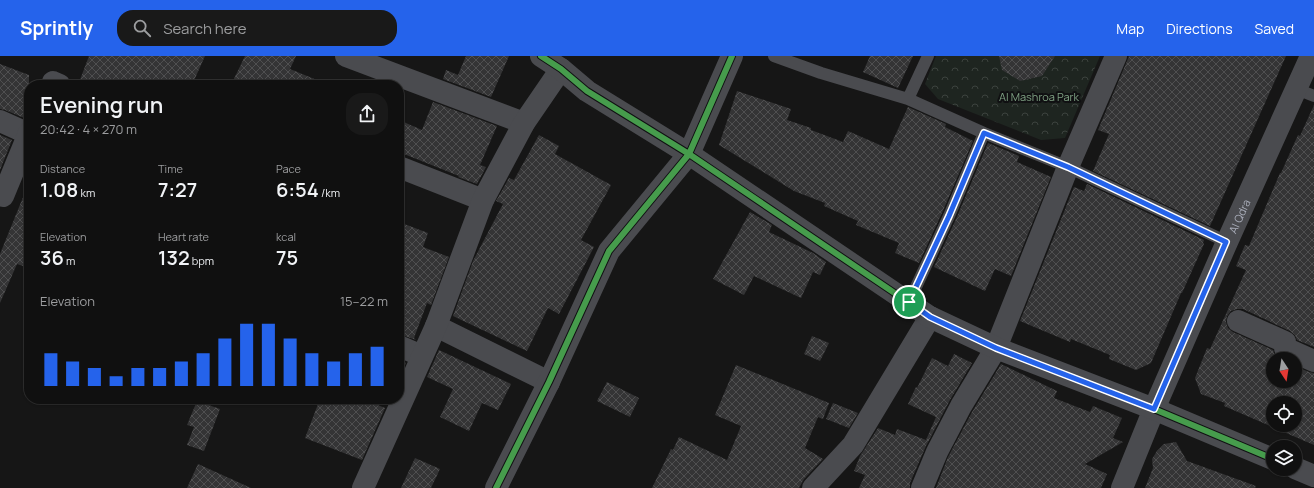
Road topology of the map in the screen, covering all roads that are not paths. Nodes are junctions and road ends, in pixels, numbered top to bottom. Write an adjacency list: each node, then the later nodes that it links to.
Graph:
1 (346, 56): 12 (street)
2 (541, 56): 8 (street)
3 (732, 56): 16 (street)
4 (774, 56): 10 (lane)
5 (928, 56): 10 (lane)
6 (1116, 56): 17 (street)
7 (1311, 56): 9 (street, Al Qdra)
8 (561, 69): 12 (street); 16 (street)
9 (1305, 92): 22 (street, Al Qdra)
10 (908, 99): 14 (lane)
11 (0, 121): 13 (street)
12 (524, 123): 21 (street)
13 (24, 131)
14 (984, 133): 17 (lane); 23 (lane)
15 (24, 144): 20 (street)
16 (689, 154): 23 (street); 31 (street)
17 (1068, 167): 22 (lane); 28 (street)
18 (404, 169): 21 (street)
19 (24, 180): 20 (street)
20 (2, 195)
21 (483, 200): 26 (street)
22 (1226, 242): 34 (street, Al Qdra)
23 (909, 302): 24 (street)
24 (930, 317): 28 (street); 38 (street)
25 (1238, 321): 30 (street)
26 (436, 326): 29 (street); 31 (street)
27 (404, 348): 29 (street)
28 (996, 348): 34 (street); 39 (street)
29 (422, 356): 32 (street)
30 (1314, 361)
31 (549, 382): 37 (street)
32 (404, 396)
33 (401, 404): 36 (street)
34 (1154, 409): 35 (street); 40 (street, Al Qdra)
35 (1266, 456)
36 (363, 488)
37 (496, 488)
38 (813, 488)
39 (922, 488)
40 (1122, 488)

